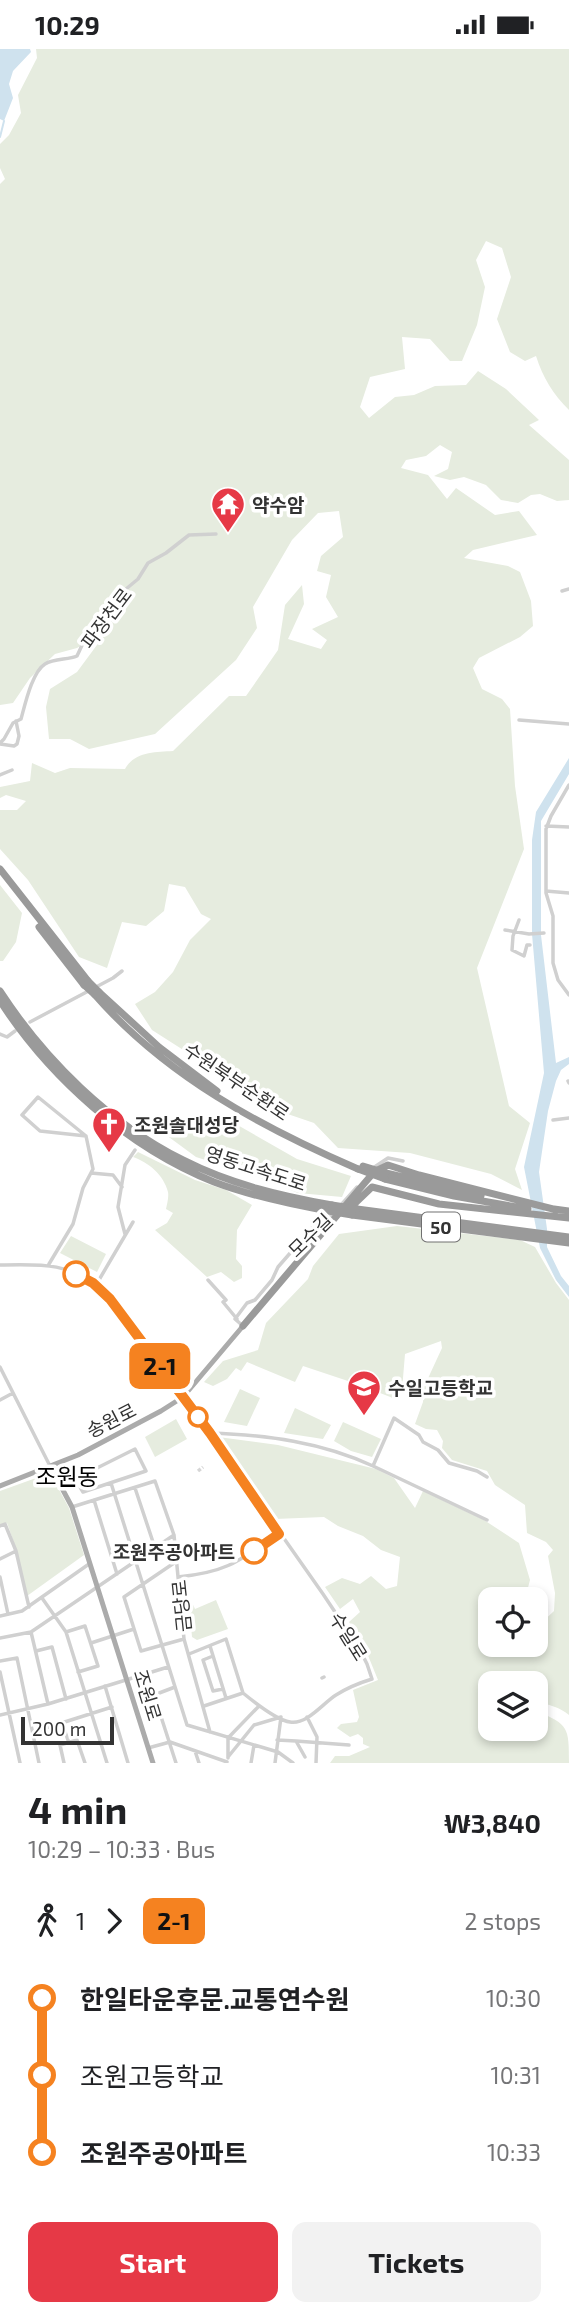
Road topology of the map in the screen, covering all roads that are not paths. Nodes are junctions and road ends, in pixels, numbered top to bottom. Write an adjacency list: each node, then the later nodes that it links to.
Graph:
1 (216, 534): 5 (street, 파장천로)
2 (569, 589): 3 (street)
3 (562, 591)
4 (519, 720): 6 (street)
5 (16, 721): 7 (street); 7 (street, 파장천로)
6 (569, 724)
7 (0, 743)
8 (12, 770): 9 (street)
9 (0, 775)
10 (569, 785): 11 (street)
11 (546, 826): 12 (street); 15 (street)
12 (569, 827)
13 (0, 869): 23 (highway, 수원북부순환로)
14 (0, 877): 23 (highway, 수원북부순환로)
15 (546, 891): 16 (street); 25 (street)
16 (569, 893)
17 (519, 920): 19 (street)
18 (505, 930): 19 (street)
19 (514, 932): 20 (street); 21 (street)
20 (543, 933)
21 (530, 944)
22 (122, 971): 27 (street)
23 (86, 983): 37 (highway, 수원북부순환로, bridge)
24 (0, 991): 38 (highway, 영동고속도로 / 50)
25 (569, 995)
26 (0, 1001): 38 (highway, 영동고속도로 / 50)
27 (30, 1022)
28 (15, 1031): 29 (street)
29 (0, 1034)
30 (569, 1118): 31 (street)
31 (553, 1120)
32 (86, 1136): 32 (street); 35 (street)
33 (135, 1150): 36 (street)
34 (403, 1161): 49 (street, 모수길)
35 (91, 1173): 36 (street); 45 (street)
36 (123, 1189): 41 (street)
37 (528, 1207): 39 (highway, 수원북부순환로); 39 (highway, 수원북부순환로); 50 (highway); 50 (highway)
38 (330, 1208): 42 (highway, 영동고속도로 / 50, bridge)
39 (569, 1215)
40 (132, 1222): 41 (street)
41 (125, 1234): 48 (street)
42 (529, 1235): 43 (highway, 영동고속도로 / 50); 44 (highway, 영동고속도로 / 50)
43 (569, 1237)
44 (569, 1243)
45 (49, 1264): 46 (street); 48 (street)
46 (0, 1265)
47 (208, 1280): 49 (street)
48 (96, 1285): 53 (street)
49 (236, 1317): 50 (street)
50 (243, 1326): 53 (main road, 송원로)
51 (0, 1367): 52 (street)
52 (13, 1393): 54 (street); 56 (street)
53 (183, 1397): 55 (street); 56 (main road, 송원로)
54 (0, 1400)
55 (210, 1433): 57 (street); 67 (street)
56 (50, 1466): 60 (main road, 송원로); 64 (main road, 조원로)
57 (373, 1466): 58 (street); 65 (street)
58 (487, 1477)
59 (111, 1483): 59 (street); 62 (street)
60 (0, 1486)
61 (135, 1488): 62 (street); 68 (street, 금당로); 69 (street)
62 (115, 1494): 63 (street); 72 (street)
63 (93, 1500): 64 (street); 75 (street)
64 (72, 1507): 74 (main road, 조원로)
65 (486, 1520)
66 (0, 1526): 70 (street)
67 (279, 1534): 77 (street); 118 (street, 수일로)
68 (174, 1535): 69 (street); 73 (street, 금당로)
69 (155, 1548): 72 (street)
70 (16, 1551): 71 (street); 81 (street)
71 (0, 1559)
72 (135, 1561): 75 (street); 78 (street)
73 (177, 1561): 77 (street, 금당로); 78 (street)
74 (89, 1564): 79 (main road, 조원로); 80 (street)
75 (117, 1574): 79 (street)
76 (0, 1577): 82 (street)
77 (178, 1577): 90 (street, 금당로)
78 (142, 1583): 85 (street); 92 (street)
79 (97, 1587): 84 (street); 88 (main road, 조원로)
80 (42, 1598): 81 (street); 84 (street)
81 (29, 1607): 82 (street)
82 (8, 1614): 83 (street)
83 (0, 1616)
84 (54, 1616): 86 (street); 87 (street)
85 (134, 1629): 88 (street); 92 (street)
86 (32, 1632): 89 (street); 94 (street)
87 (66, 1632): 91 (street); 100 (street)
88 (113, 1636): 91 (street); 101 (main road, 조원로)
89 (0, 1638)
90 (184, 1639): 92 (street); 95 (street, 금당로)
91 (91, 1643): 100 (street)
92 (162, 1646): 98 (street)
93 (210, 1646): 95 (street, 금당로); 96 (street); 106 (street, 금당로)
94 (36, 1651): 107 (street); 109 (street)
95 (189, 1654): 110 (street, 금당로)
96 (213, 1657): 104 (street); 104 (street)
97 (0, 1661): 113 (street)
98 (168, 1667): 101 (street); 103 (street)
99 (0, 1672): 114 (street)
100 (78, 1672): 105 (street)
101 (127, 1680): 102 (street); 131 (main road, 조원로)
102 (105, 1686): 105 (street); 112 (street)
103 (175, 1687): 121 (street); 127 (street)
104 (223, 1689): 108 (street)
105 (85, 1693): 107 (street); 115 (street)
106 (243, 1693): 108 (street); 111 (street)
107 (66, 1699): 109 (street)
108 (226, 1699): 110 (street)
109 (48, 1704): 113 (street)
110 (204, 1706): 121 (street, 금당로)
111 (259, 1706): 117 (street); 122 (street)
112 (112, 1707): 115 (street); 142 (street)
113 (28, 1709): 114 (street); 120 (street)
114 (9, 1713): 116 (street); 137 (street)
115 (91, 1714): 119 (street); 141 (street)
116 (0, 1715)
117 (281, 1717): 118 (street); 123 (street); 124 (street)
118 (307, 1717): 128 (street)
119 (62, 1723): 120 (street); 126 (street)
120 (33, 1732): 138 (street)
121 (210, 1732): 122 (street)
122 (228, 1738): 124 (street); 135 (street)
123 (277, 1740): 125 (street); 133 (street)
124 (239, 1741): 129 (street); 135 (street)
125 (296, 1741): 128 (street); 134 (street)
126 (69, 1742): 139 (street); 140 (street)
127 (170, 1742): 131 (street); 132 (street); 144 (street)
128 (318, 1743): 130 (street); 148 (street)
129 (254, 1745): 133 (street); 146 (street)
130 (349, 1745)
131 (148, 1748): 143 (main road, 조원로)
132 (195, 1751): 135 (street); 145 (street)
133 (278, 1752): 136 (street); 147 (street)
134 (305, 1756)
135 (227, 1761)
136 (292, 1762)
137 (20, 1763)
138 (39, 1763)
139 (64, 1763)
140 (85, 1763)
141 (107, 1763)
142 (128, 1763)
143 (153, 1763)
144 (176, 1763)
145 (199, 1763)
146 (251, 1763)
147 (275, 1763)
148 (316, 1763)

